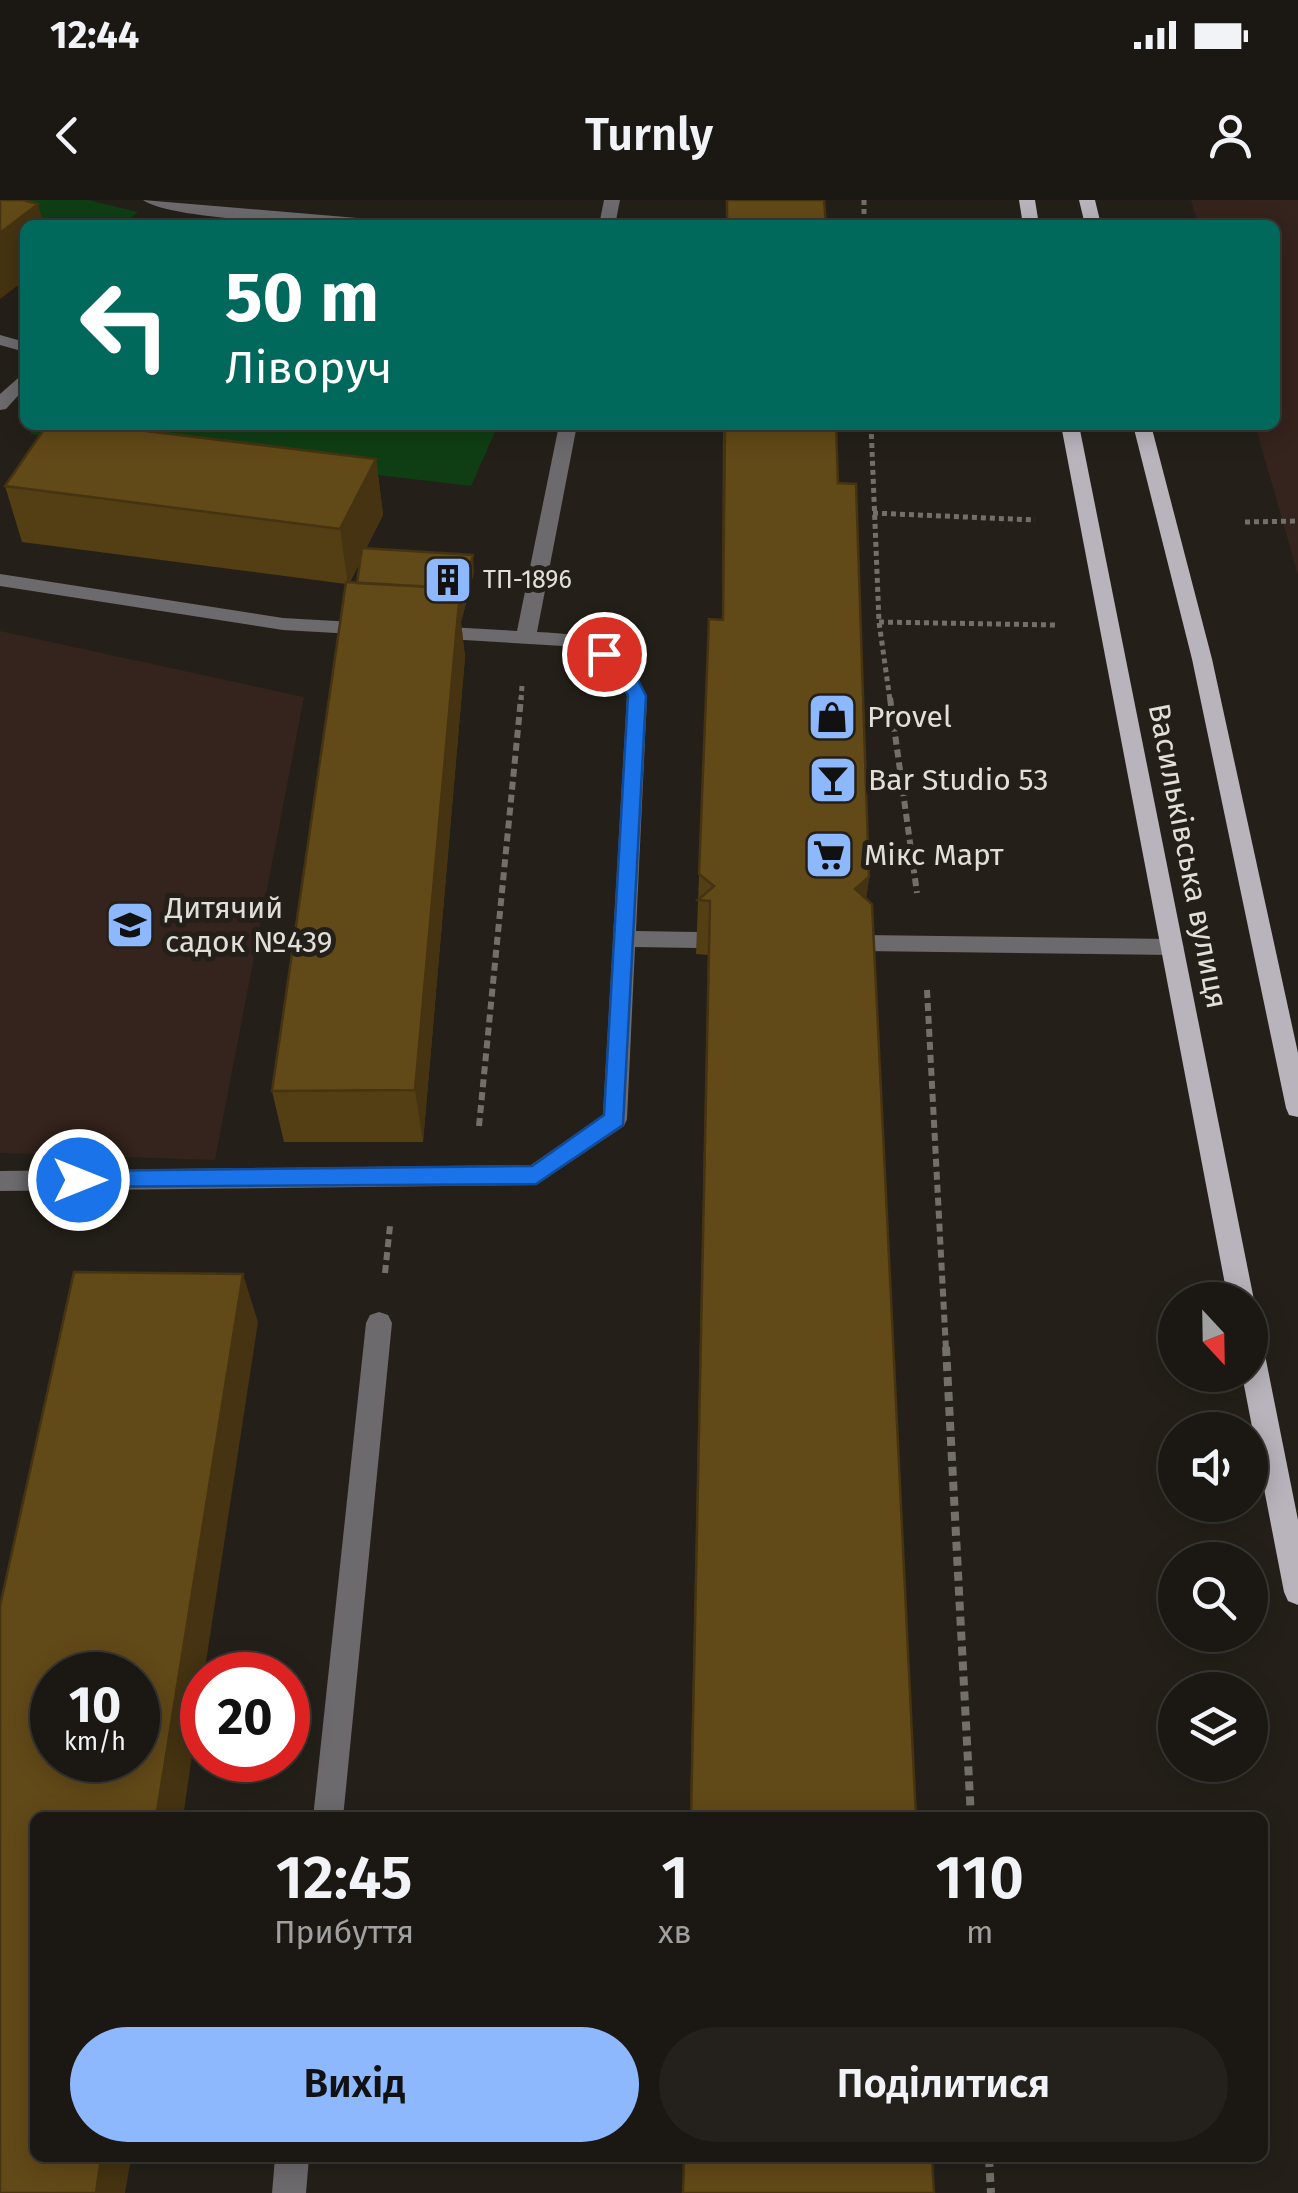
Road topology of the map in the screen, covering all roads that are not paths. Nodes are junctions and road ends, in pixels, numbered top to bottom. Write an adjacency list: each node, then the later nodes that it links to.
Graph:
1 (151, 200): 2 (street)
2 (181, 204): 3 (street)
3 (333, 220)
4 (20, 383): 5 (street)
5 (0, 405)
6 (567, 430): 10 (street)
7 (1071, 430): 14 (main road, Васильківська вулиця)
8 (1143, 430): 15 (main road, Васильківська вулиця)
9 (0, 580): 10 (street)
10 (526, 637): 11 (street)
11 (625, 939): 12 (street); 16 (street)
12 (697, 940)
13 (862, 943): 14 (street)
14 (1172, 948): 17 (main road, Васильківська вулиця)
15 (1298, 1108)
16 (0, 1181)
17 (1237, 1282)
18 (380, 1323): 21 (street)
19 (1259, 1392): 20 (main road)
20 (1298, 1592)
21 (329, 1812)
22 (292, 2162): 23 (street)
23 (289, 2193)

